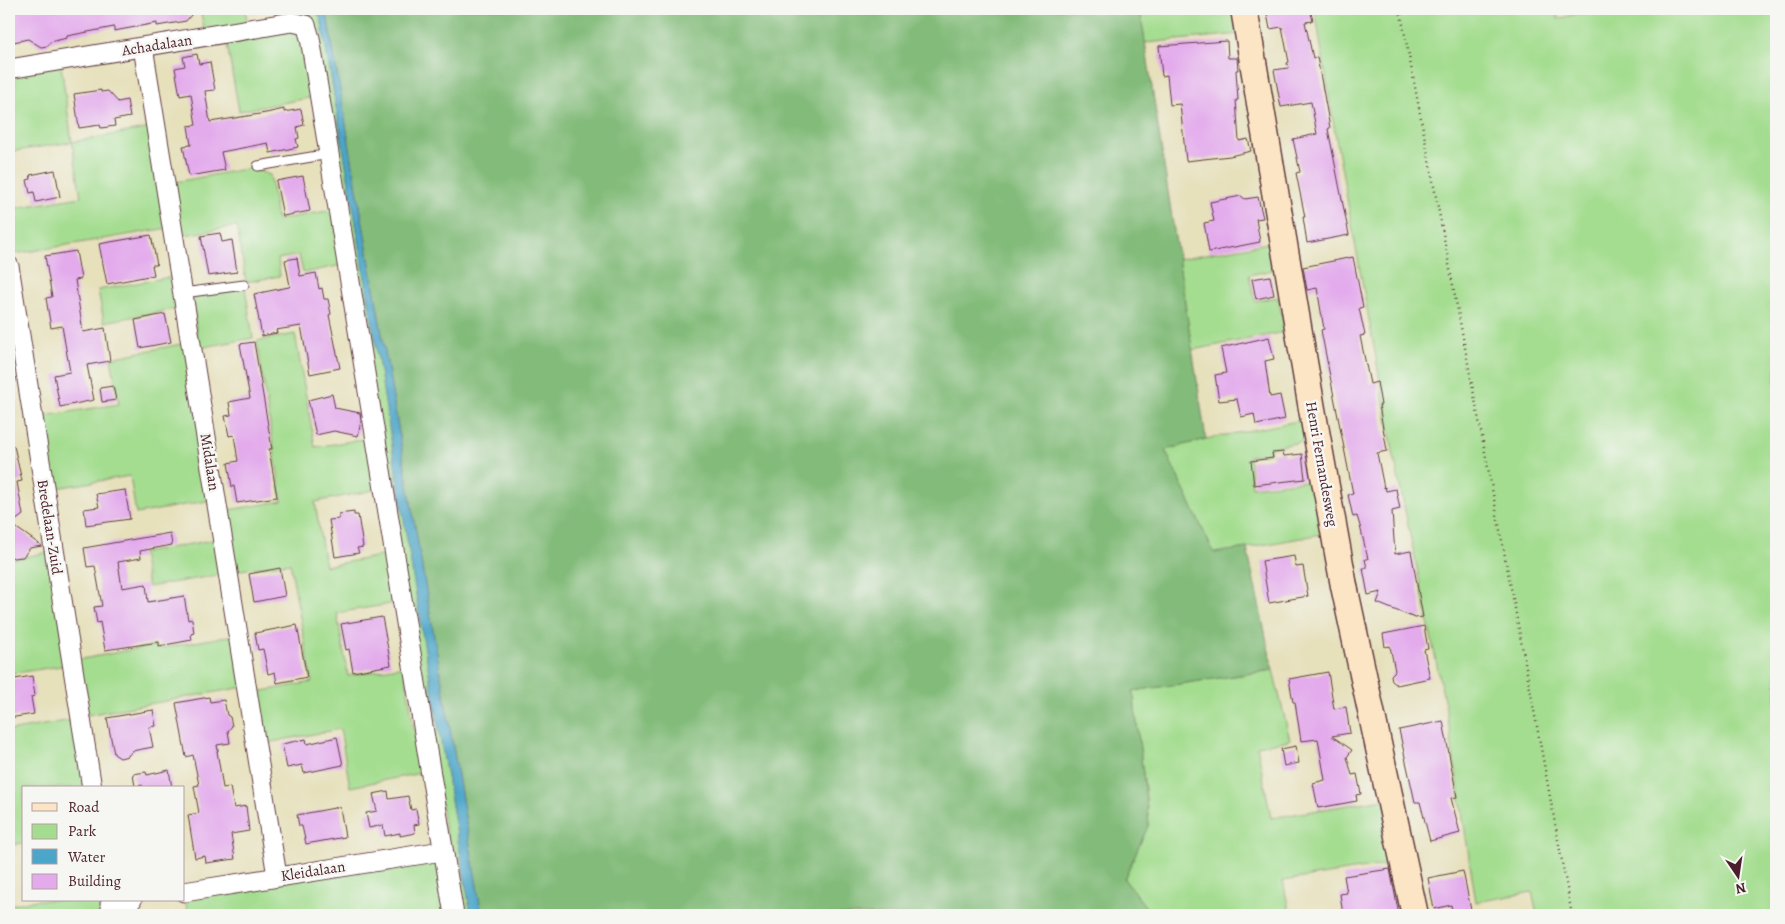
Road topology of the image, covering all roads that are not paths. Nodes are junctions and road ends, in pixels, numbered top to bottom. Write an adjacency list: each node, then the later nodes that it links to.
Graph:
1 (1244, 9): 16 (street, Henri Fernandesweg)
2 (143, 47): 3 (street, Achadalaan); 4 (street, Achadalaan); 8 (street, Midalaan)
3 (9, 69)
4 (329, 154): 5 (lane); 10 (street)
5 (258, 166)
6 (9, 266): 9 (street, Bredelaan-Zuid)
7 (244, 285): 8 (lane)
8 (183, 293): 11 (street, Midalaan)
9 (92, 786)
10 (442, 851): 11 (street, Kleidalaan); 15 (street)
11 (277, 876): 12 (street, Kleidalaan)
12 (185, 892)
13 (125, 902): 14 (street)
14 (111, 906)
15 (454, 915)
16 (1415, 915)

